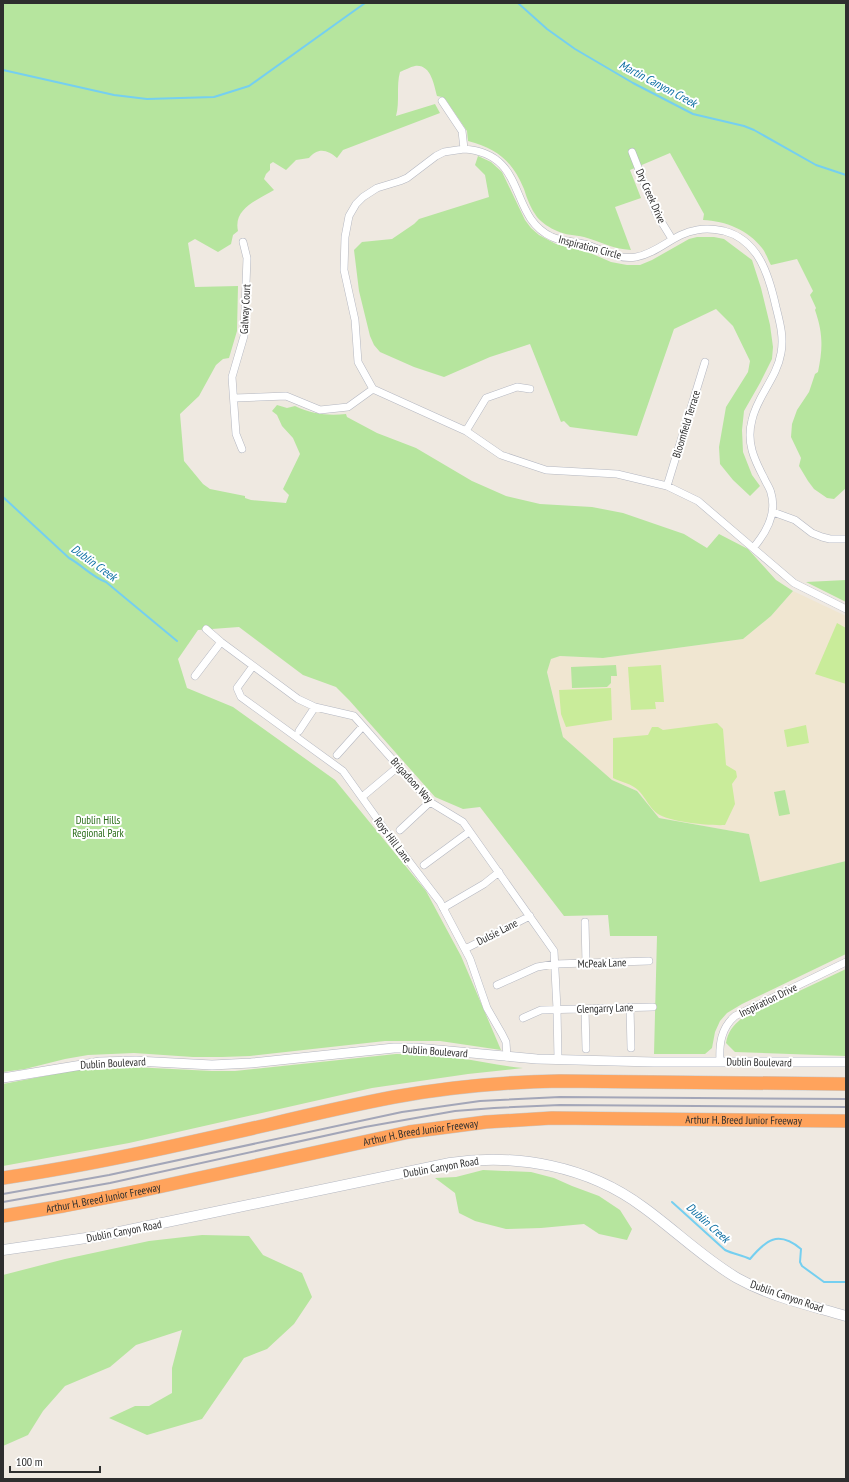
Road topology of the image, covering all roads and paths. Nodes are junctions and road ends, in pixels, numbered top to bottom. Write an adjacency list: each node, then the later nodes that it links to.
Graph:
1 (442, 102): 2 (street)
2 (464, 150): 4 (street, Inspiration Circle); 7 (street, Inspiration Circle)
3 (632, 152): 4 (street, Dry Creek Drive)
4 (672, 238): 13 (street, Inspiration Circle)
5 (242, 242): 9 (street, Galway Court)
6 (706, 362): 12 (street, Bloomfield Terrace)
7 (373, 388): 9 (street); 10 (street)
8 (530, 388): 10 (street)
9 (234, 398): 11 (street, Galway Court)
10 (466, 431): 12 (street)
11 (242, 449)
12 (667, 486): 15 (street)
13 (774, 512): 14 (street); 15 (street)
14 (846, 539)
15 (754, 548): 16 (street)
16 (846, 609)
17 (206, 629): 18 (street, Brigadoon Way)
18 (220, 642): 19 (street, Brigadoon Way); 20 (street)
19 (253, 666): 21 (street, Brigadoon Way); 26 (street, Roys Hill Lane)
20 (194, 676)
21 (315, 707): 22 (street, Brigadoon Way); 23 (street)
22 (363, 726): 24 (street); 25 (street, Brigadoon Way)
23 (299, 731)
24 (337, 755)
25 (399, 766): 26 (street); 27 (street, Brigadoon Way)
26 (362, 797): 32 (street, Roys Hill Lane)
27 (430, 802): 28 (street); 29 (street, Brigadoon Way)
28 (400, 830)
29 (469, 832): 30 (street); 31 (street, Brigadoon Way)
30 (424, 865)
31 (499, 872): 32 (street); 33 (street, Brigadoon Way)
32 (443, 908): 35 (street, Roys Hill Lane)
33 (530, 916): 35 (street, Dulsie Lane); 39 (street, Brigadoon Way)
34 (585, 922): 38 (street)
35 (465, 949): 48 (street, Roys Hill Lane)
36 (650, 961): 38 (street, McPeak Lane)
37 (846, 962): 50 (street, Inspiration Drive)
38 (586, 963): 39 (street, McPeak Lane)
39 (555, 964): 40 (street, McPeak Lane); 44 (street, Brigadoon Way)
40 (497, 985)
41 (630, 1007): 42 (street, Glengarry Lane); 43 (street, Glengarry Lane); 46 (street)
42 (654, 1007)
43 (585, 1009): 44 (street, Glengarry Lane); 47 (street)
44 (558, 1010): 45 (street, Glengarry Lane); 49 (street, Brigadoon Way)
45 (522, 1018)
46 (631, 1048)
47 (586, 1049)
48 (507, 1057): 49 (street, Dublin Boulevard); 52 (street, Dublin Boulevard)
49 (558, 1059): 50 (street, Dublin Boulevard)
50 (720, 1062): 51 (street, Dublin Boulevard)
51 (846, 1062)
52 (3, 1078)
53 (846, 1084): 55 (highway)
54 (846, 1121): 56 (highway, Arthur H. Breed Junior Freeway)
55 (3, 1178)
56 (3, 1216)
57 (3, 1250): 58 (main road, Dublin Canyon Road)
58 (846, 1316)

